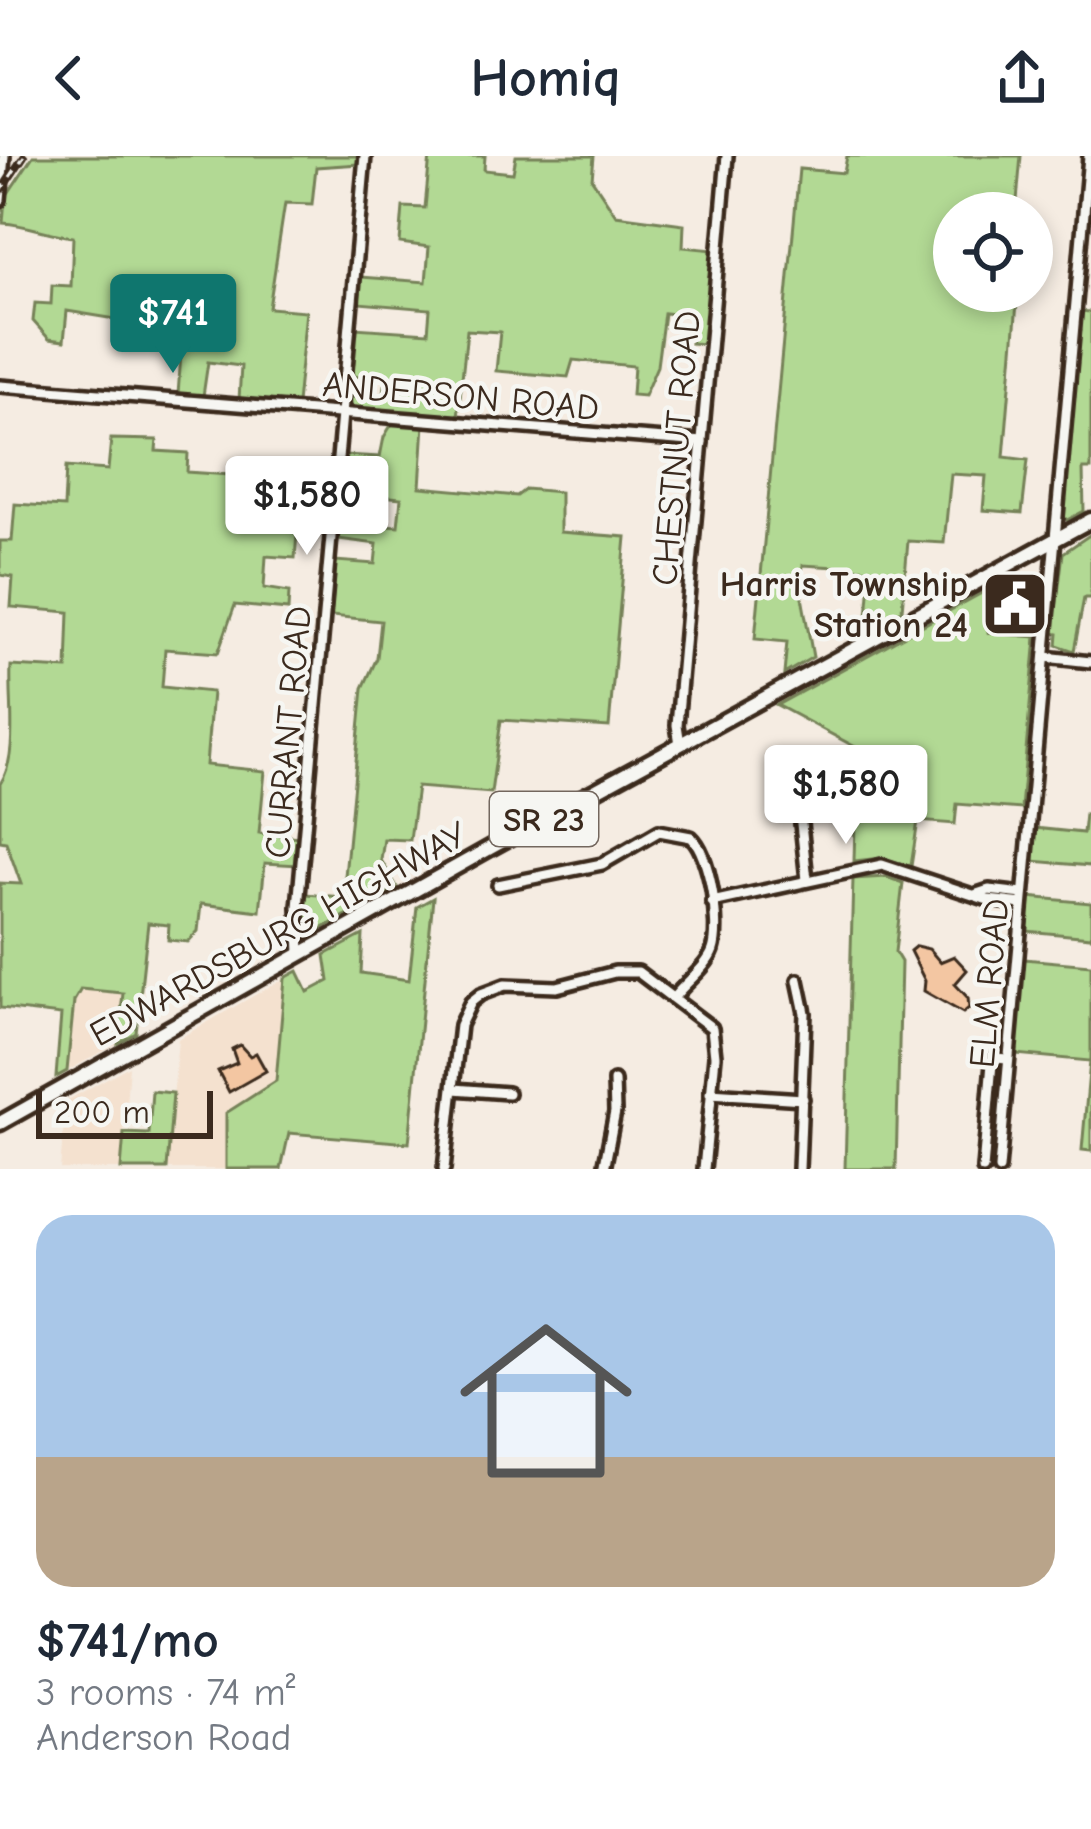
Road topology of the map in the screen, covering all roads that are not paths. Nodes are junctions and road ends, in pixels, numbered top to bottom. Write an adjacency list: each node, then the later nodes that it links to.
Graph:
1 (4, 156): 5 (street)
2 (365, 156): 7 (street, CURRANT ROAD)
3 (727, 156): 8 (street, CHESTNUT ROAD)
4 (1089, 156): 10 (street, ELM ROAD)
5 (0, 200)
6 (0, 386): 7 (street, ANDERSON ROAD)
7 (342, 412): 8 (street, ANDERSON ROAD); 21 (street, CURRANT ROAD)
8 (702, 442): 13 (street, CHESTNUT ROAD)
9 (1091, 520): 10 (main road, EDWARDSBURG HIGHWAY / SR 23)
10 (1056, 540): 11 (street, ELM ROAD); 13 (main road, EDWARDSBURG HIGHWAY / SR 23)
11 (1045, 657): 12 (street); 19 (street, ELM ROAD)
12 (1091, 662)
13 (680, 744): 21 (main road, EDWARDSBURG HIGHWAY / SR 23)
14 (797, 786): 17 (street)
15 (697, 825): 16 (street)
16 (691, 837): 18 (street); 20 (street)
17 (807, 880): 19 (street); 20 (street)
18 (498, 885)
19 (1022, 899): 24 (street, ELM ROAD)
20 (712, 902): 23 (street)
21 (300, 954): 30 (main road, EDWARDSBURG HIGHWAY / SR 23)
22 (798, 980): 29 (street)
23 (675, 996): 26 (street); 28 (street)
24 (1008, 1059): 35 (street); 36 (street, ELM ROAD)
25 (614, 1081): 32 (street)
26 (454, 1089): 27 (street); 31 (street)
27 (508, 1093)
28 (710, 1093): 29 (street); 33 (street)
29 (803, 1099): 34 (street)
30 (0, 1124)
31 (444, 1169)
32 (604, 1169)
33 (704, 1169)
34 (799, 1169)
35 (983, 1169)
36 (998, 1169)

